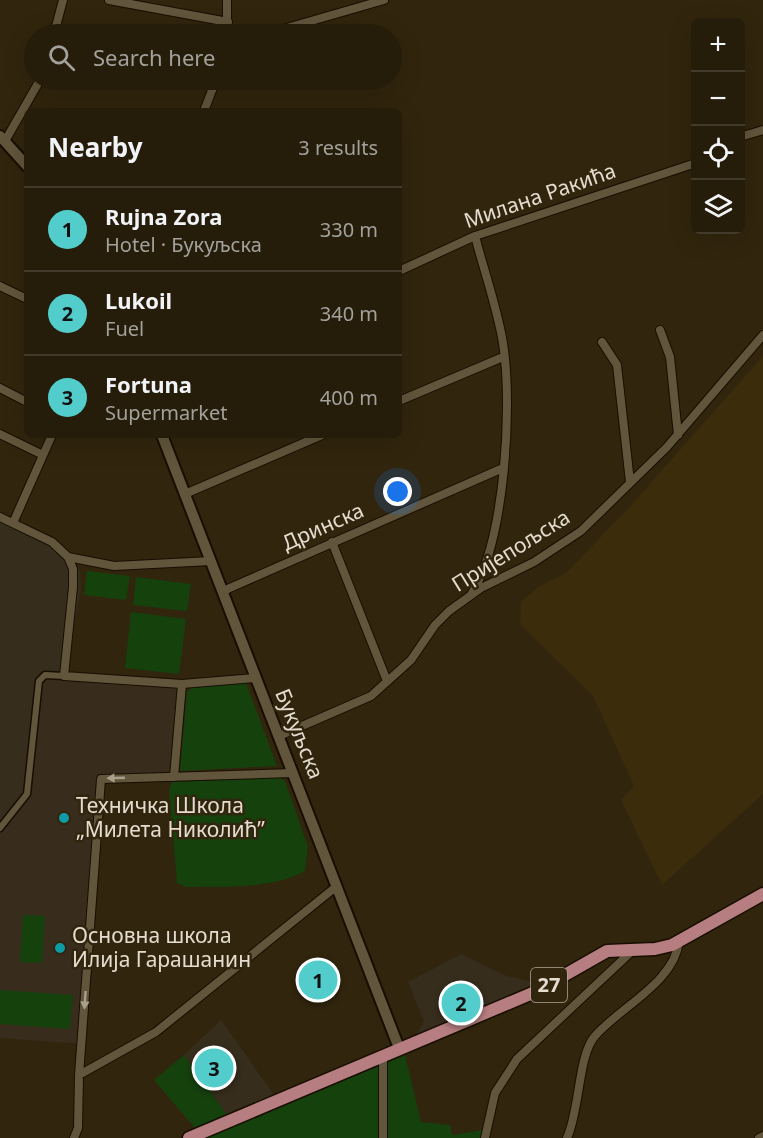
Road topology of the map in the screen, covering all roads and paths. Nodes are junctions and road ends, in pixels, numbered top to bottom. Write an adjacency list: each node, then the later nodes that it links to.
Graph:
1 (63, 0): 6 (street)
2 (109, 0): 5 (street)
3 (227, 0): 5 (street)
4 (384, 0): 7 (street)
5 (228, 22)
6 (57, 24)
7 (301, 24)
8 (34, 90): 13 (street)
9 (212, 90): 10 (street)
10 (205, 108)
11 (763, 130): 12 (street)
12 (745, 136)
13 (3, 139): 14 (main road)
14 (24, 163)
15 (691, 165): 16 (street, Милана Ракића)
16 (475, 236): 17 (street, Милана Ракића); 23 (street)
17 (402, 270)
18 (0, 286): 19 (street)
19 (24, 298)
20 (660, 330): 28 (street)
21 (763, 335): 28 (street, Пријепољска)
22 (603, 342): 34 (street)
23 (503, 357): 26 (street); 33 (street)
24 (0, 388): 25 (street)
25 (24, 400)
26 (402, 400)
27 (0, 434): 32 (street)
28 (678, 435): 34 (street, Пријепољска)
29 (50, 438): 32 (street)
30 (163, 438): 35 (main road, Букуљска)
31 (315, 438): 35 (street)
32 (43, 455): 37 (street)
33 (503, 468): 38 (street, Дринска); 42 (street)
34 (630, 482): 42 (street, Пријепољска)
35 (185, 494): 40 (main road, Букуљска)
36 (0, 517): 37 (street)
37 (13, 523): 39 (street)
38 (332, 542): 41 (street, Дринска); 45 (street)
39 (68, 557): 40 (street); 43 (street)
40 (211, 561): 41 (main road, Букуљска)
41 (223, 591): 44 (main road, Букуљска)
42 (469, 597): 45 (street, Пријепољска)
43 (64, 676): 46 (street); 50 (street)
44 (255, 678): 46 (street); 47 (main road, Букуљска)
45 (387, 681): 47 (street, Пријепољска)
46 (182, 684): 49 (street)
47 (279, 736): 48 (main road, Букуљска)
48 (293, 773): 49 (street); 51 (main road, Букуљска)
49 (174, 777): 57 (street, one-way to 57)
50 (0, 828)
51 (337, 886): 55 (main road, Букуљска); 57 (street)
52 (763, 894): 53 (main road, 27)
53 (679, 941): 54 (main road, 27); 63 (street)
54 (633, 950): 55 (main road, 27); 62 (street)
55 (399, 1048): 56 (main road, 27)
56 (383, 1055): 60 (main road, 27); 61 (street)
57 (79, 1075): 59 (street)
58 (763, 1136): 64 (street)
59 (74, 1138)
60 (189, 1138)
61 (383, 1138)
62 (485, 1138)
63 (567, 1138)
64 (759, 1138)

